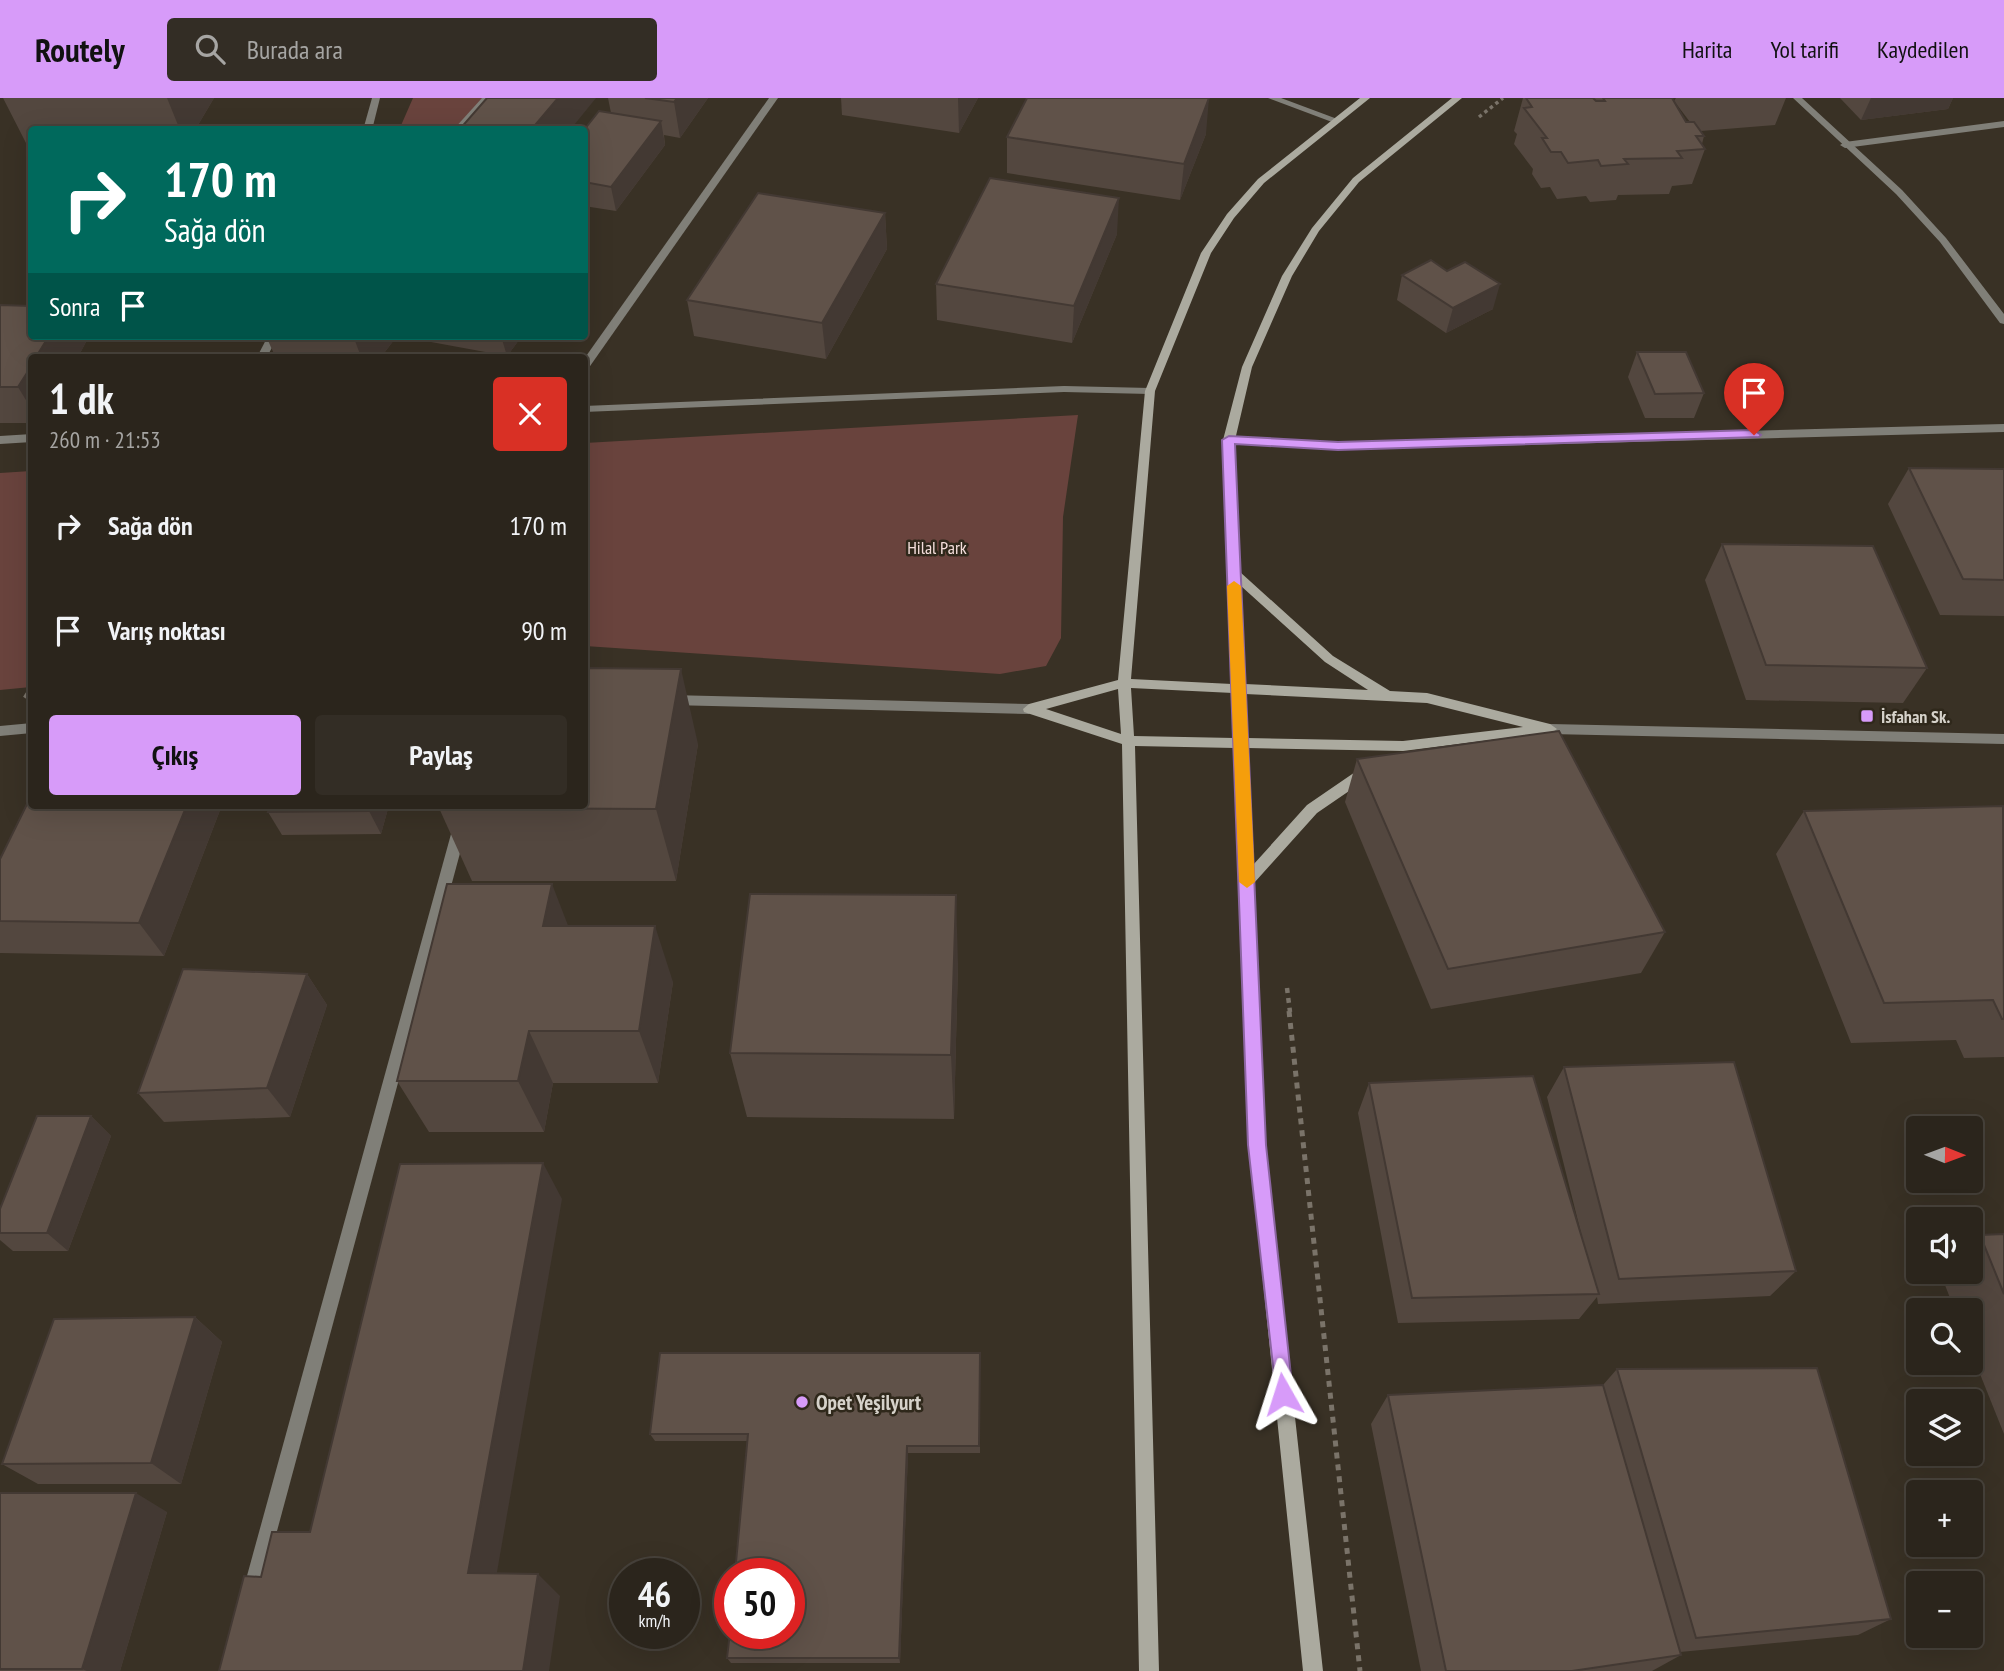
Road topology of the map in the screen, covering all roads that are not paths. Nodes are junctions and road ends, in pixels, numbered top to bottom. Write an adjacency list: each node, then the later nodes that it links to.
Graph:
1 (376, 98): 10 (street)
2 (487, 98): 11 (street)
3 (774, 98): 14 (street)
4 (1272, 98): 8 (street)
5 (1366, 98): 8 (main road)
6 (1458, 98): 20 (main road)
7 (1797, 98): 12 (street)
8 (1335, 120): 15 (main road)
9 (2004, 124): 12 (street)
10 (368, 126)
11 (461, 126)
12 (1845, 145): 13 (street)
13 (2004, 319)
14 (588, 361)
15 (1150, 391): 16 (street); 22 (main road)
16 (588, 409)
17 (2004, 428): 20 (street)
18 (28, 438): 19 (street)
19 (0, 440)
20 (1229, 440): 21 (main road)
21 (1233, 572): 23 (main road); 24 (main road)
22 (1124, 683): 23 (main road); 26 (main road); 31 (main road)
23 (1238, 689): 24 (main road); 32 (main road)
24 (1388, 696): 28 (main road)
25 (654, 700): 26 (street)
26 (1029, 709): 31 (main road)
27 (28, 728): 29 (street)
28 (1550, 729): 30 (street); 33 (main road)
29 (0, 731)
30 (2004, 738)
31 (1128, 741): 32 (main road); 37 (main road)
32 (1241, 744): 33 (main road); 35 (main road)
33 (1403, 746): 35 (main road)
34 (465, 809): 36 (street)
35 (1247, 881): 38 (main road)
36 (248, 1604)
37 (1149, 1671)
38 (1313, 1671)

